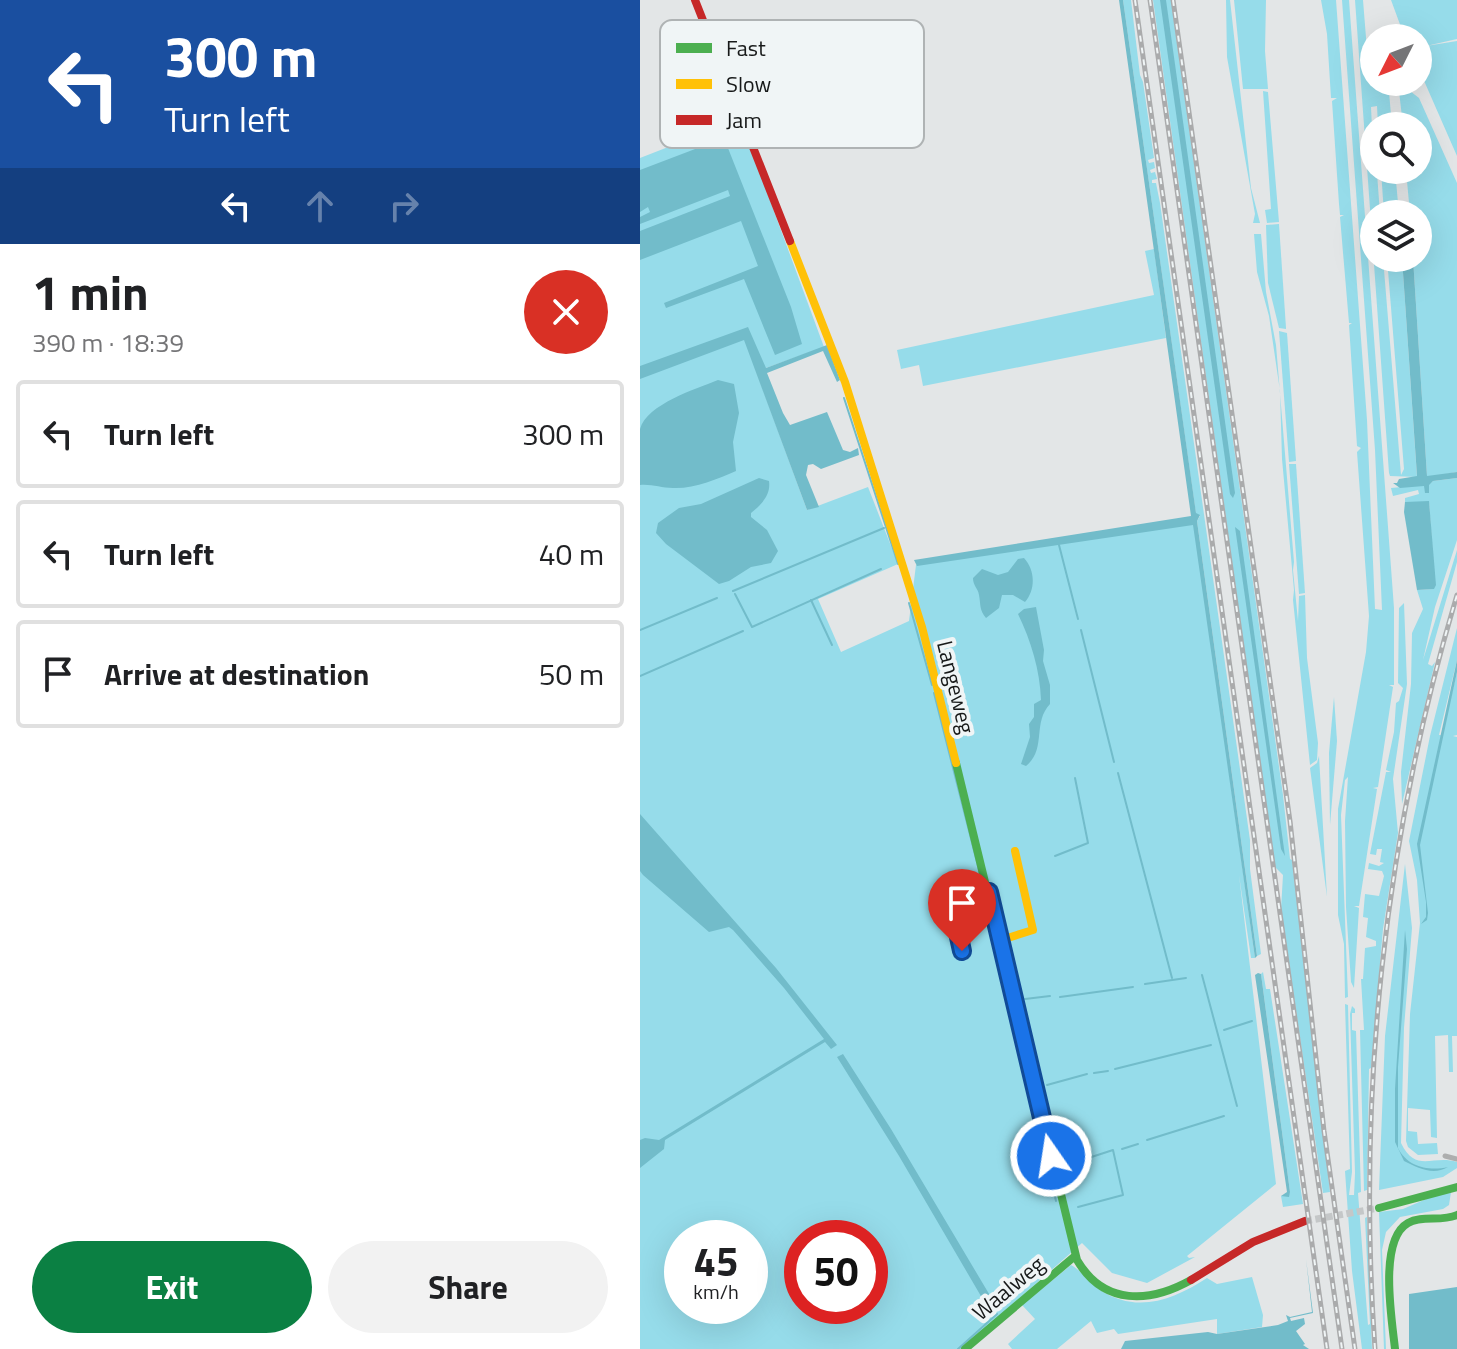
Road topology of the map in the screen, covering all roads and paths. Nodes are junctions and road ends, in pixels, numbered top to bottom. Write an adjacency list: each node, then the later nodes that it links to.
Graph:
1 (695, 0): 2 (main road, Langeweg)
2 (703, 20)
3 (753, 148): 5 (main road, Langeweg)
4 (1015, 851): 6 (main road)
5 (989, 892): 6 (main road, Langeweg); 7 (street)
6 (1001, 940): 14 (main road, Langeweg)
7 (962, 951)
8 (1445, 1156): 9 (street)
9 (1457, 1159)
10 (1457, 1187): 11 (main road)
11 (1379, 1208)
12 (1457, 1215): 16 (main road)
13 (1305, 1221): 14 (main road, Langeweg)
14 (1075, 1256): 15 (main road, Waalweg)
15 (965, 1349)
16 (1395, 1349)

